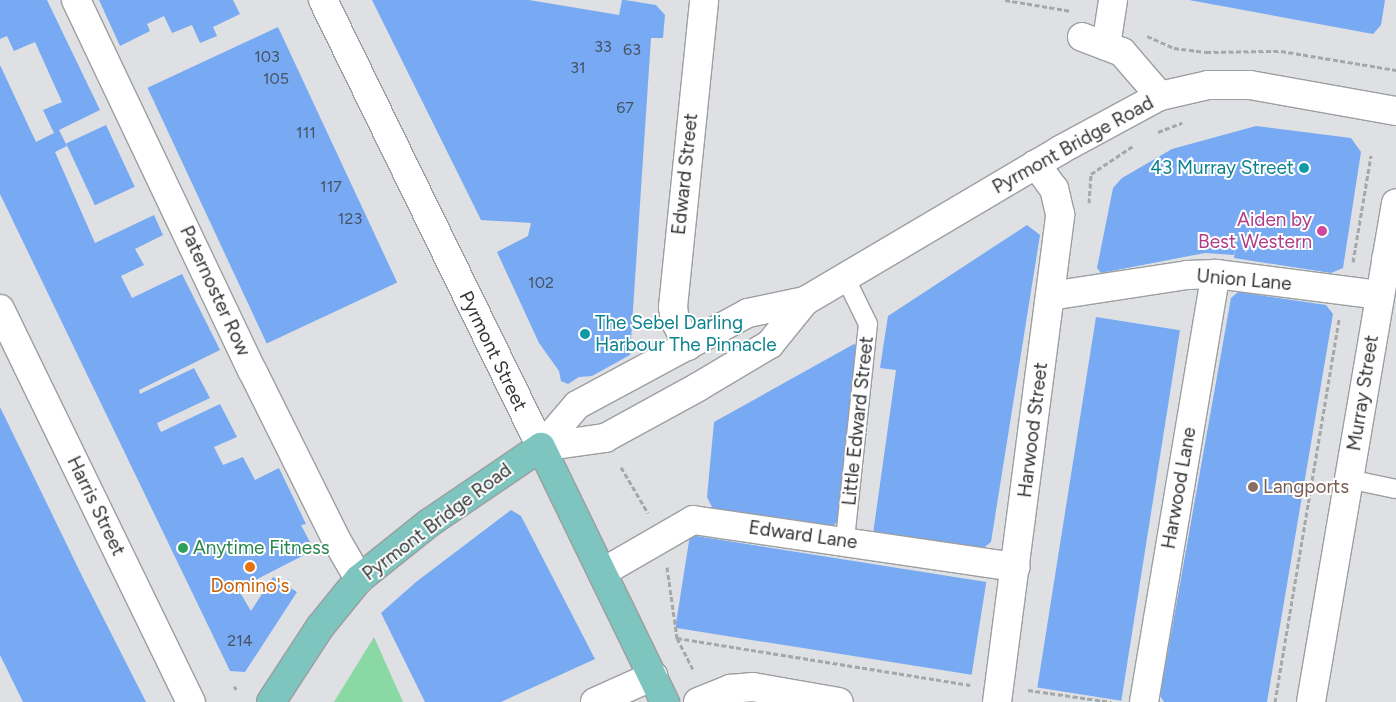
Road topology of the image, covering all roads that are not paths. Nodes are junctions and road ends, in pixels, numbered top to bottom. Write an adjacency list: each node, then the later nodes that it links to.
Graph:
1 (76, 0): 23 (street, Paternoster Row)
2 (322, 0): 17 (street, Pyrmont Street)
3 (704, 0): 16 (street, Edward Street)
4 (1109, 6): 5 (street)
5 (1160, 96): 6 (street, Pyrmont Bridge Road); 7 (street, Pyrmont Bridge Road)
6 (1396, 111)
7 (1036, 164): 11 (street, Pyrmont Bridge Road); 13 (street, Harwood Street)
8 (1396, 202): 9 (street, Murray Street)
9 (1391, 254): 12 (street, Murray Street)
10 (1216, 274): 12 (street, Union Lane); 13 (street, Union Lane); 32 (street, Harwood Lane)
11 (844, 277): 14 (street, Pyrmont Bridge Road); 20 (lane, Little Edward Street)
12 (1379, 295): 18 (street, Murray Street)
13 (1050, 296): 21 (street, Harwood Street)
14 (805, 301): 16 (street, Pyrmont Bridge Road); 17 (street, Pyrmont Bridge Road)
15 (0, 309): 25 (street, Harris Street)
16 (688, 346): 17 (street, Pyrmont Bridge Road)
17 (541, 447): 22 (main road, Pyrmont Street); 23 (main road, Pyrmont Bridge Road)
18 (1348, 479): 19 (lane); 33 (street, Murray Street)
19 (1396, 489)
20 (845, 541): 21 (street, Edward Lane); 22 (street, Edward Lane)
21 (1016, 567): 31 (street, Harwood Street)
22 (603, 572): 24 (main road, Pyrmont Street)
23 (359, 579): 26 (main road, Pyrmont Bridge Road)
24 (653, 676): 27 (street); 28 (main road, Pyrmont Street)
25 (191, 702)
26 (271, 702)
27 (595, 702)
28 (665, 702)
29 (698, 702): 30 (street)
30 (839, 702)
31 (997, 702)
32 (1144, 702)
33 (1311, 702)

